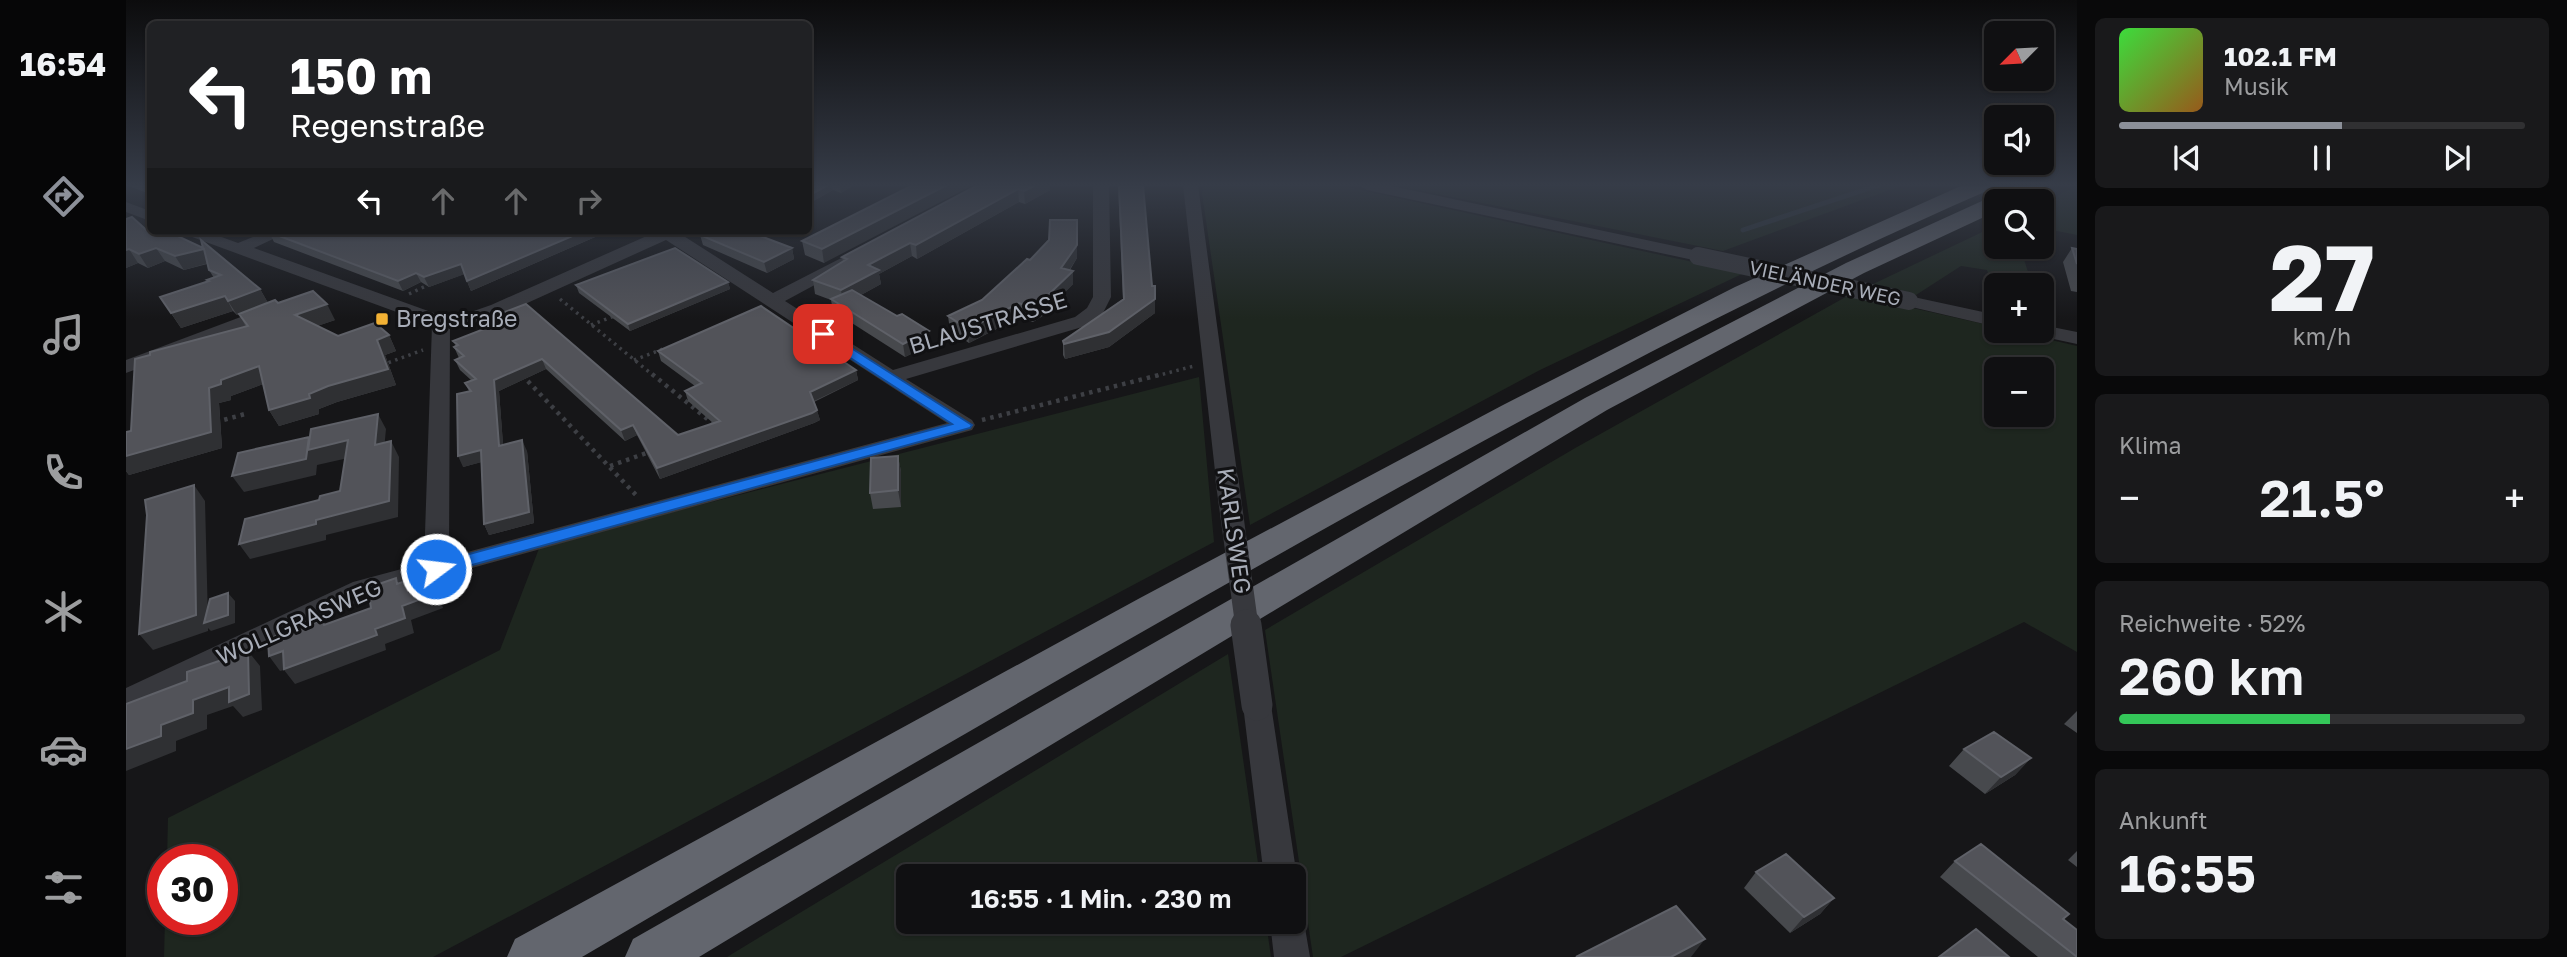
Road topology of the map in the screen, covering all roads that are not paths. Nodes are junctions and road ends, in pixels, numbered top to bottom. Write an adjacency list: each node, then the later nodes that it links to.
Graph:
1 (1101, 230): 21 (street, BLAUSTRASSE)
2 (1195, 230): 24 (street, KARLSWEG, bridge)
3 (1575, 230): 16 (street, VIELÄNDER WEG, bridge)
4 (1882, 230): 26 (highway)
5 (1938, 230): 27 (highway)
6 (201, 235): 10 (street)
7 (272, 235): 10 (street)
8 (663, 235): 17 (street)
9 (674, 235): 14 (street)
10 (238, 249): 12 (street)
11 (868, 249): 14 (street)
12 (338, 286): 13 (street); 17 (street)
13 (314, 295)
14 (772, 301): 21 (street)
15 (291, 304): 20 (street)
16 (1984, 318)
17 (440, 333): 22 (street)
18 (2054, 333): 19 (street)
19 (2077, 338)
20 (126, 367)
21 (890, 377): 22 (street, WOLLGRASWEG)
22 (436, 569): 23 (street, WOLLGRASWEG)
23 (126, 701)
24 (1279, 864)
25 (1289, 934): 28 (street)
26 (533, 957)
27 (651, 957)
28 (1292, 957)

